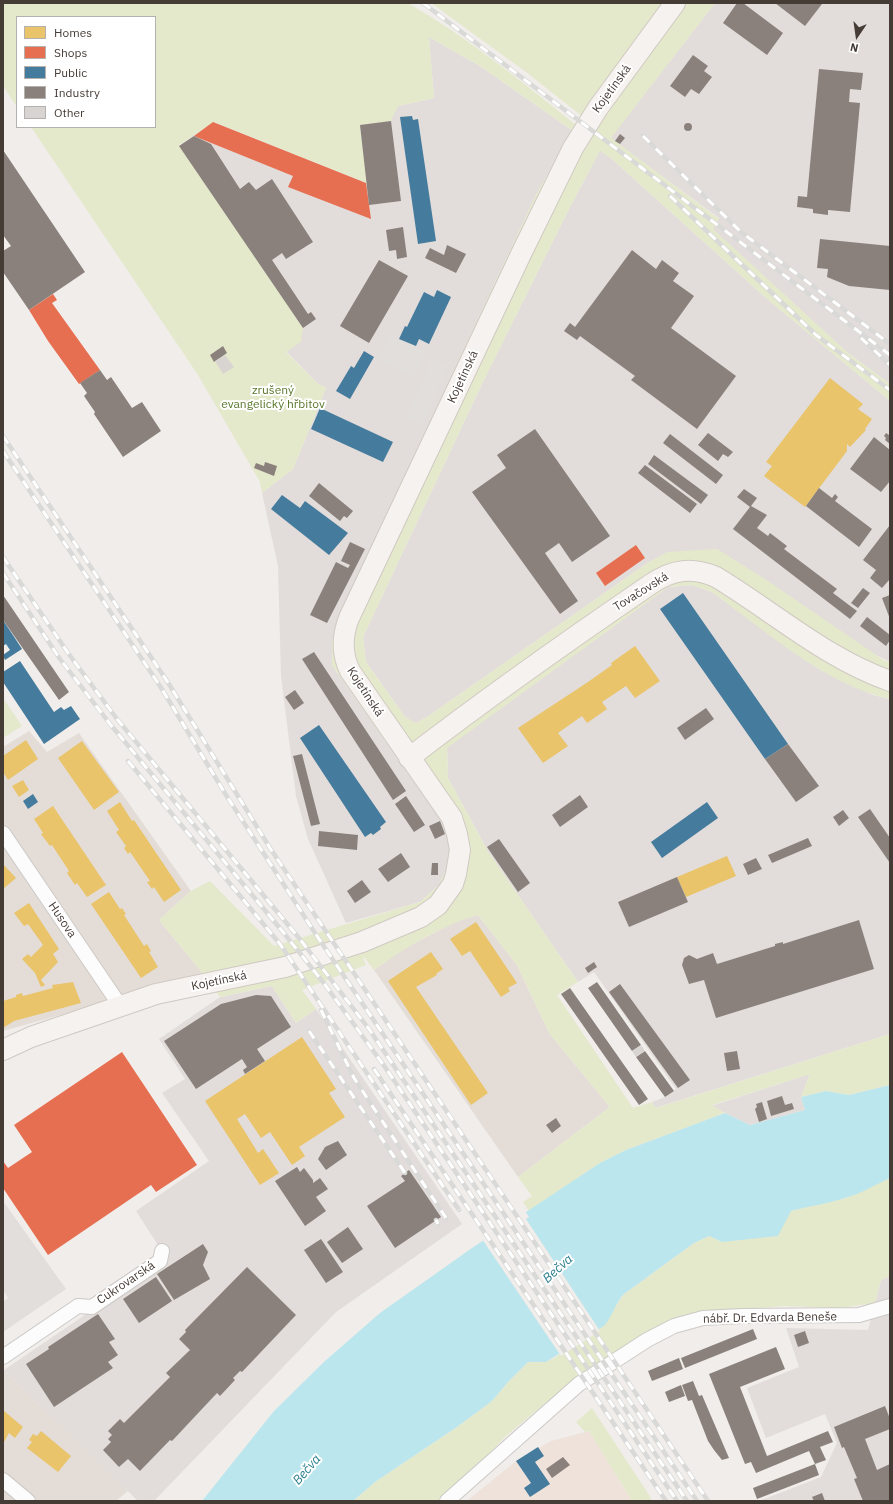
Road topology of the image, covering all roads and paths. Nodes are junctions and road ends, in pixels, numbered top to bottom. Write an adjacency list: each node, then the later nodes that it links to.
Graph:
1 (675, 3): 3 (main road, Kojetínská)
2 (890, 681): 3 (main road, Tovačovská)
3 (409, 758): 5 (main road, Kojetínská)
4 (3, 833): 5 (street, Husova)
5 (121, 1007): 6 (main road, Kojetínská)
6 (3, 1050)
7 (162, 1252): 9 (street, Cukrovarská)
8 (890, 1306): 12 (street, nábř. Dr. Edvarda Beneše)
9 (3, 1357)
10 (3, 1480): 11 (street)
11 (28, 1501)
12 (447, 1501)

